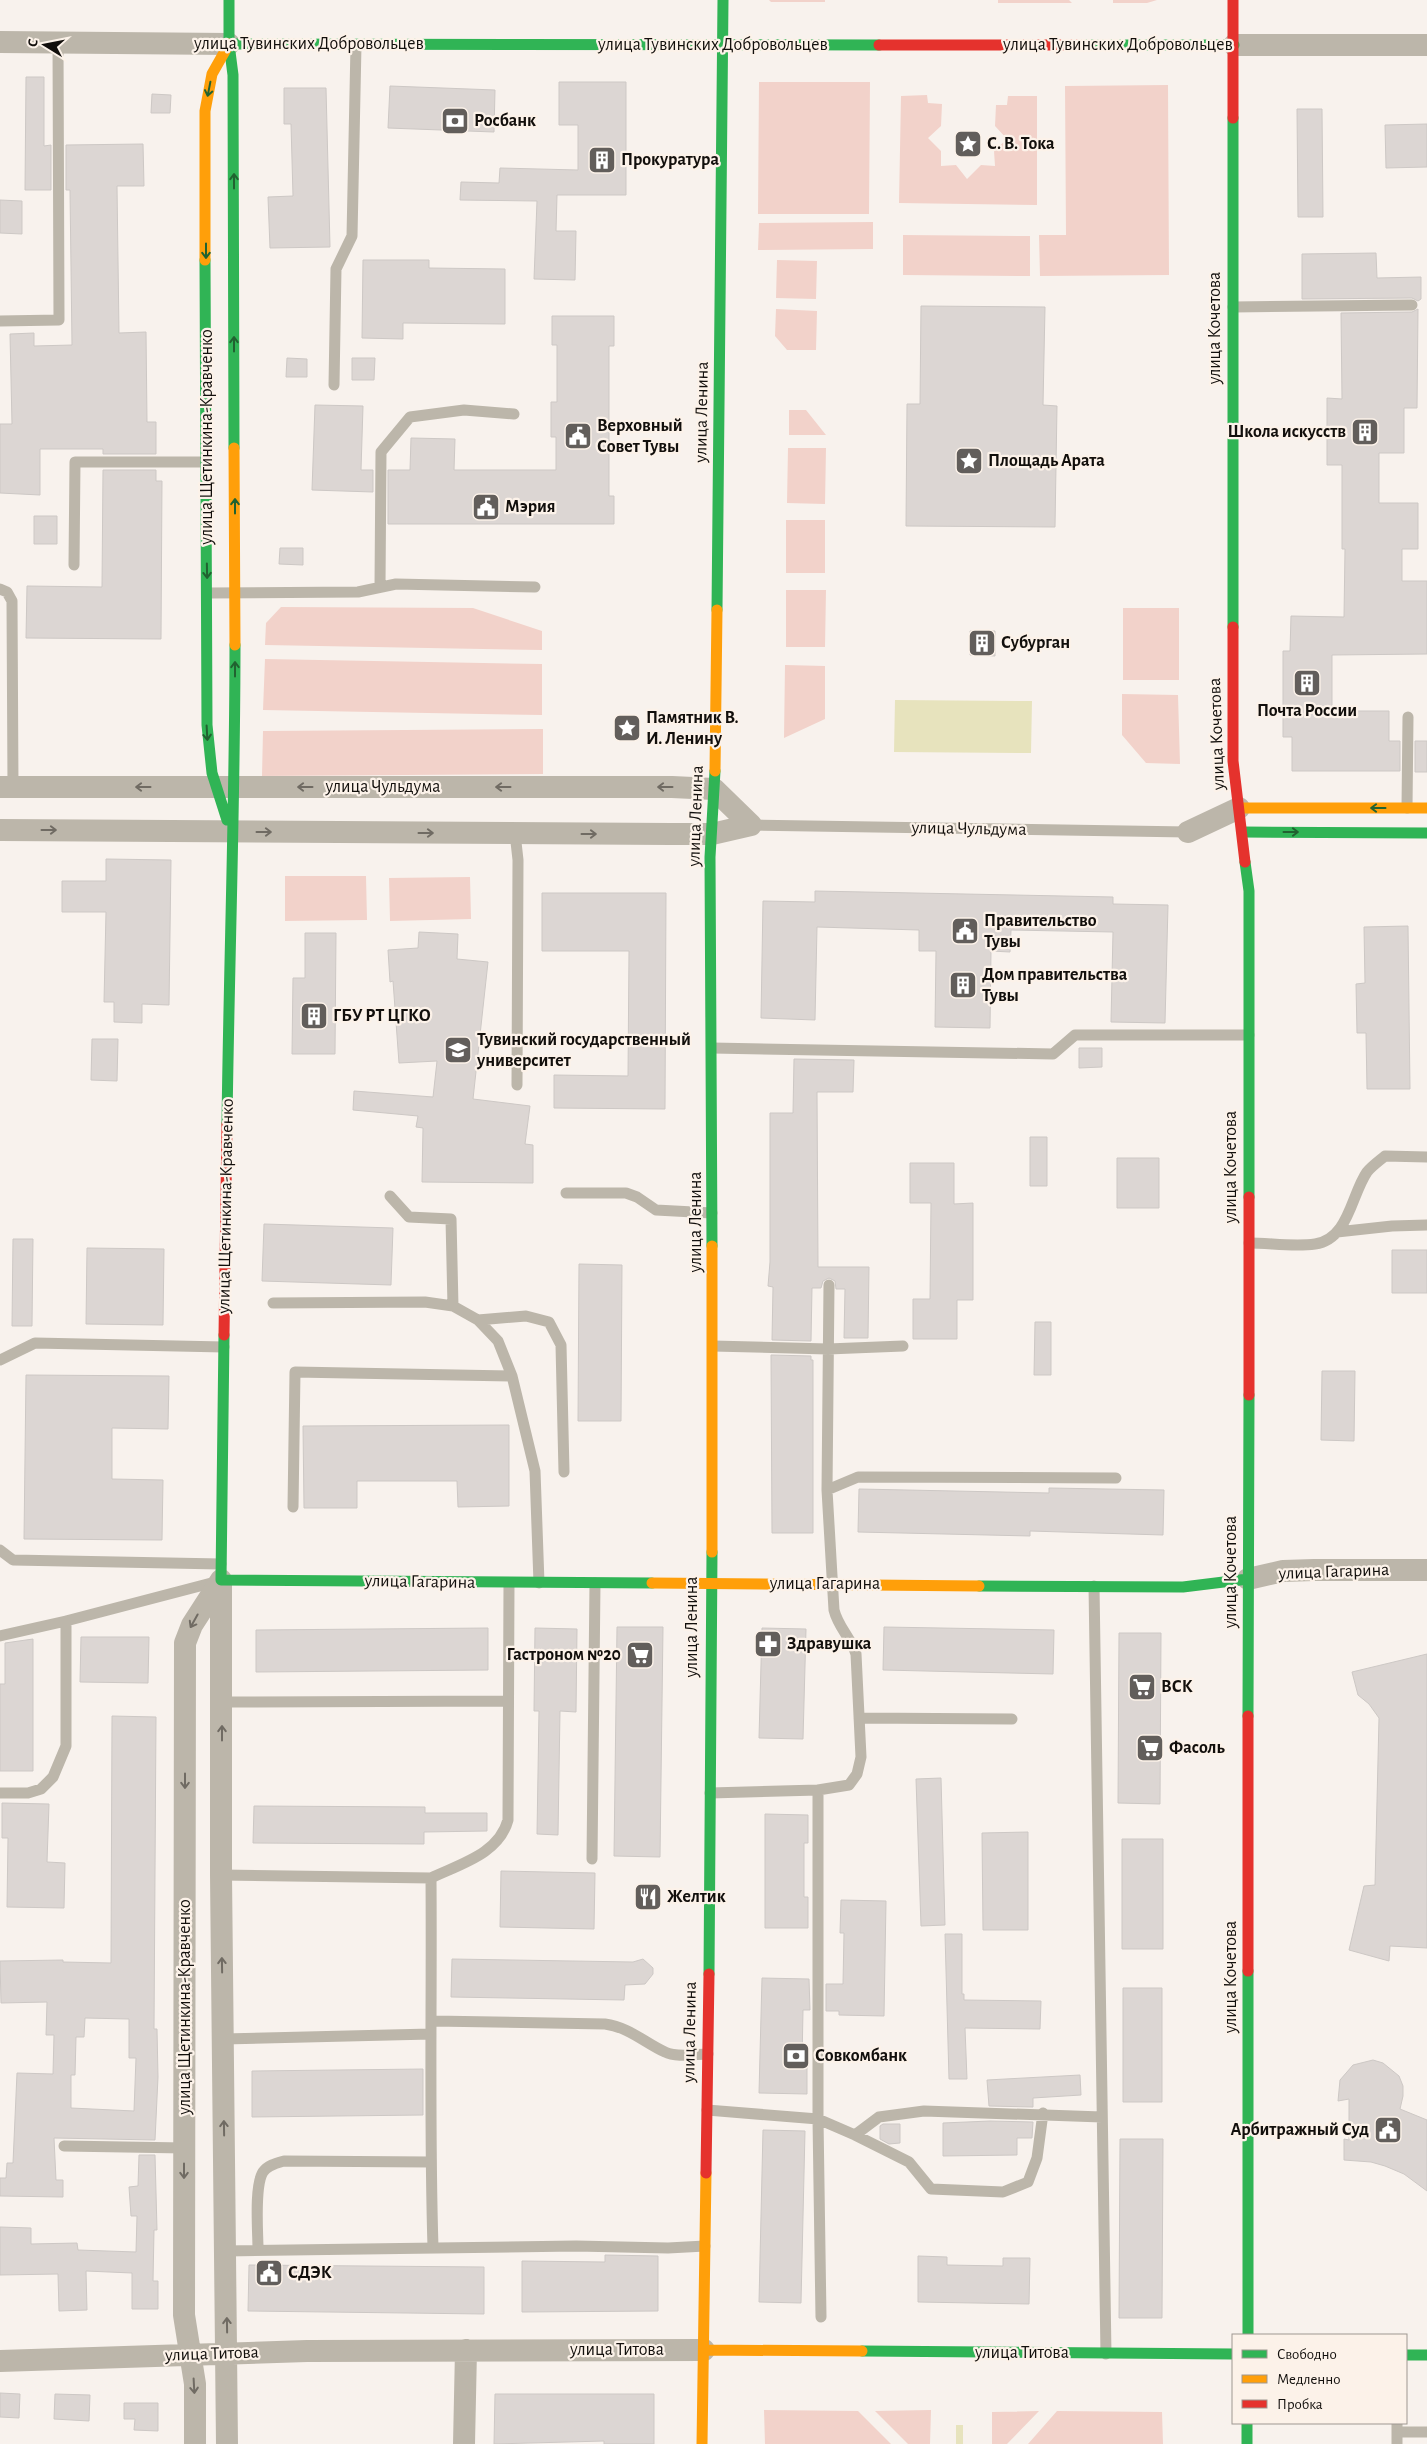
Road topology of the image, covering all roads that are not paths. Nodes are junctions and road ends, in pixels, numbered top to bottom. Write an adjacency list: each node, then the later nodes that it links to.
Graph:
1 (229, 0): 6 (street, улица Щетинкина-Кравченко)
2 (724, 0): 10 (street, улица Ленина)
3 (1233, 0): 8 (street, улица Кочетова)
4 (0, 42): 5 (street, улица Тувинских Добровольцев)
5 (58, 42): 6 (street, улица Тувинских Добровольцев); 13 (lane)
6 (229, 44): 7 (street, улица Тувинских Добровольцев); 16 (street, улица Щетинкина-Кравченко, one-way to 16); 22 (street, улица Щетинкина-Кравченко, one-way to 6)
7 (356, 45): 10 (street, улица Тувинских Добровольцев); 14 (lane)
8 (1234, 45): 9 (street, улица Тувинских Добровольцев); 10 (street, улица Тувинских Добровольцев); 12 (street, улица Кочетова)
9 (1427, 45)
10 (723, 46): 26 (street, улица Ленина)
11 (1412, 305): 12 (lane)
12 (1233, 307): 27 (street, улица Кочетова)
13 (0, 321)
14 (334, 384)
15 (514, 414): 18 (lane)
16 (206, 462): 17 (lane); 21 (street, улица Щетинкина-Кравченко, one-way to 21)
17 (74, 565)
18 (380, 587): 19 (lane); 22 (lane)
19 (535, 588)
20 (0, 589): 24 (lane)
21 (208, 594): 22 (lane); 25 (street, улица Щетинкина-Кравченко, one-way to 25)
22 (235, 594): 25 (street, улица Щетинкина-Кравченко, one-way to 22)
23 (1408, 717): 28 (lane)
24 (6, 787): 25 (street, улица Чульдума, one-way to 24)
25 (224, 787): 26 (street, улица Чульдума, one-way to 25); 32 (street, улица Щетинкина-Кравченко); 32 (street, улица Щетинкина-Кравченко)
26 (714, 789): 30 (street); 37 (street, улица Ленина)
27 (1239, 808): 28 (street, улица Чульдума, one-way to 27); 33 (street, улица Чульдума); 34 (street, улица Кочетова)
28 (1407, 808): 29 (street, улица Чульдума)
29 (1427, 808)
30 (751, 825): 33 (lane, улица Чульдума); 37 (street, улица Чульдума)
31 (0, 830): 32 (street, улица Чульдума, one-way to 32)
32 (231, 832): 35 (street, улица Чульдума, one-way to 35); 52 (street, улица Щетинкина-Кравченко)
33 (1188, 832): 34 (street, улица Чульдума)
34 (1243, 832): 36 (street, улица Чульдума, one-way to 36); 38 (street, улица Кочетова)
35 (515, 833): 37 (street, улица Чульдума, one-way to 37); 40 (lane)
36 (1427, 833)
37 (712, 834): 39 (street, улица Ленина)
38 (1249, 1035): 39 (lane); 47 (street, улица Кочетова)
39 (712, 1048): 44 (street, улица Ленина)
40 (517, 1085)
41 (1427, 1156): 46 (lane)
42 (566, 1193): 44 (lane)
43 (390, 1196): 50 (lane)
44 (714, 1213): 53 (street, улица Ленина)
45 (1427, 1225): 46 (lane)
46 (1337, 1232): 47 (lane)
47 (1249, 1243): 65 (street, улица Кочетова)
48 (829, 1285): 55 (lane)
49 (273, 1303): 50 (lane)
50 (452, 1306): 51 (lane)
51 (478, 1320): 57 (lane); 58 (lane)
52 (224, 1346): 56 (lane); 64 (street, улица Щетинкина-Кравченко)
53 (713, 1346): 55 (lane); 69 (street, улица Ленина)
54 (903, 1346): 55 (lane)
55 (828, 1349): 60 (lane)
56 (0, 1360)
57 (512, 1376): 61 (lane); 67 (lane)
58 (564, 1472)
59 (1116, 1478): 60 (lane)
60 (827, 1490): 70 (lane)
61 (292, 1507)
62 (0, 1550): 64 (lane)
63 (1427, 1570): 65 (street, улица Гагарина)
64 (221, 1572): 66 (street, улица Гагарина); 72 (lane); 75 (street, улица Щетинкина-Кравченко); 94 (street, улица Щетинкина-Кравченко, one-way to 94)
65 (1248, 1579): 71 (street, улица Гагарина); 101 (street, улица Кочетова)
66 (509, 1583): 67 (street, улица Гагарина); 74 (lane)
67 (539, 1583): 68 (street, улица Гагарина)
68 (595, 1584): 69 (street, улица Гагарина); 81 (lane)
69 (710, 1584): 70 (street, улица Гагарина); 80 (street, улица Ленина)
70 (833, 1584): 71 (street, улица Гагарина); 76 (lane)
71 (1094, 1586): 90 (lane)
72 (66, 1621): 73 (lane); 79 (lane)
73 (0, 1636)
74 (508, 1701): 75 (lane); 83 (lane)
75 (222, 1702): 82 (street, улица Щетинкина-Кравченко, one-way to 75)
76 (859, 1718): 77 (lane); 78 (lane)
77 (1012, 1719)
78 (818, 1790): 80 (lane); 91 (lane)
79 (0, 1793)
80 (710, 1793): 87 (street, улица Ленина)
81 (592, 1859)
82 (221, 1875): 83 (lane); 86 (street, улица Щетинкина-Кравченко, one-way to 82)
83 (431, 1878): 84 (lane)
84 (433, 2021): 85 (lane); 87 (lane)
85 (431, 2034): 86 (lane); 95 (lane)
86 (223, 2039): 99 (street, улица Щетинкина-Кравченко, one-way to 86)
87 (708, 2054): 88 (street, улица Ленина)
88 (707, 2110): 91 (lane); 96 (street, улица Ленина)
89 (1043, 2113): 90 (lane); 92 (lane); 92 (lane)
90 (1102, 2116): 105 (lane)
91 (818, 2119): 92 (lane); 100 (lane)
92 (855, 2135)
93 (64, 2146): 94 (lane)
94 (184, 2148): 107 (street, улица Щетинкина-Кравченко, one-way to 107)
95 (430, 2162): 97 (lane); 98 (lane)
96 (705, 2246): 97 (lane); 103 (street, улица Ленина)
97 (432, 2247): 98 (lane)
98 (258, 2249): 99 (lane)
99 (226, 2251): 104 (street, улица Щетинкина-Кравченко, one-way to 99)
100 (821, 2317)
101 (1248, 2334)
102 (466, 2350): 103 (street, улица Титова); 104 (street, улица Титова); 116 (street)
103 (704, 2350): 105 (street, улица Титова); 117 (street, улица Ленина)
104 (227, 2354): 107 (street, улица Титова); 115 (street, улица Щетинкина-Кравченко)
105 (1106, 2354): 106 (street, улица Титова)
106 (1232, 2354)
107 (191, 2355): 110 (street, улица Титова); 114 (street, улица Щетинкина-Кравченко, one-way to 114)
108 (1407, 2355): 109 (street)
109 (1427, 2355)
110 (0, 2361)
111 (1247, 2424): 118 (street)
112 (1397, 2427): 113 (lane); 119 (lane)
113 (1427, 2432)
114 (195, 2444)
115 (227, 2444)
116 (464, 2444)
117 (702, 2444)
118 (1247, 2444)
119 (1397, 2444)

